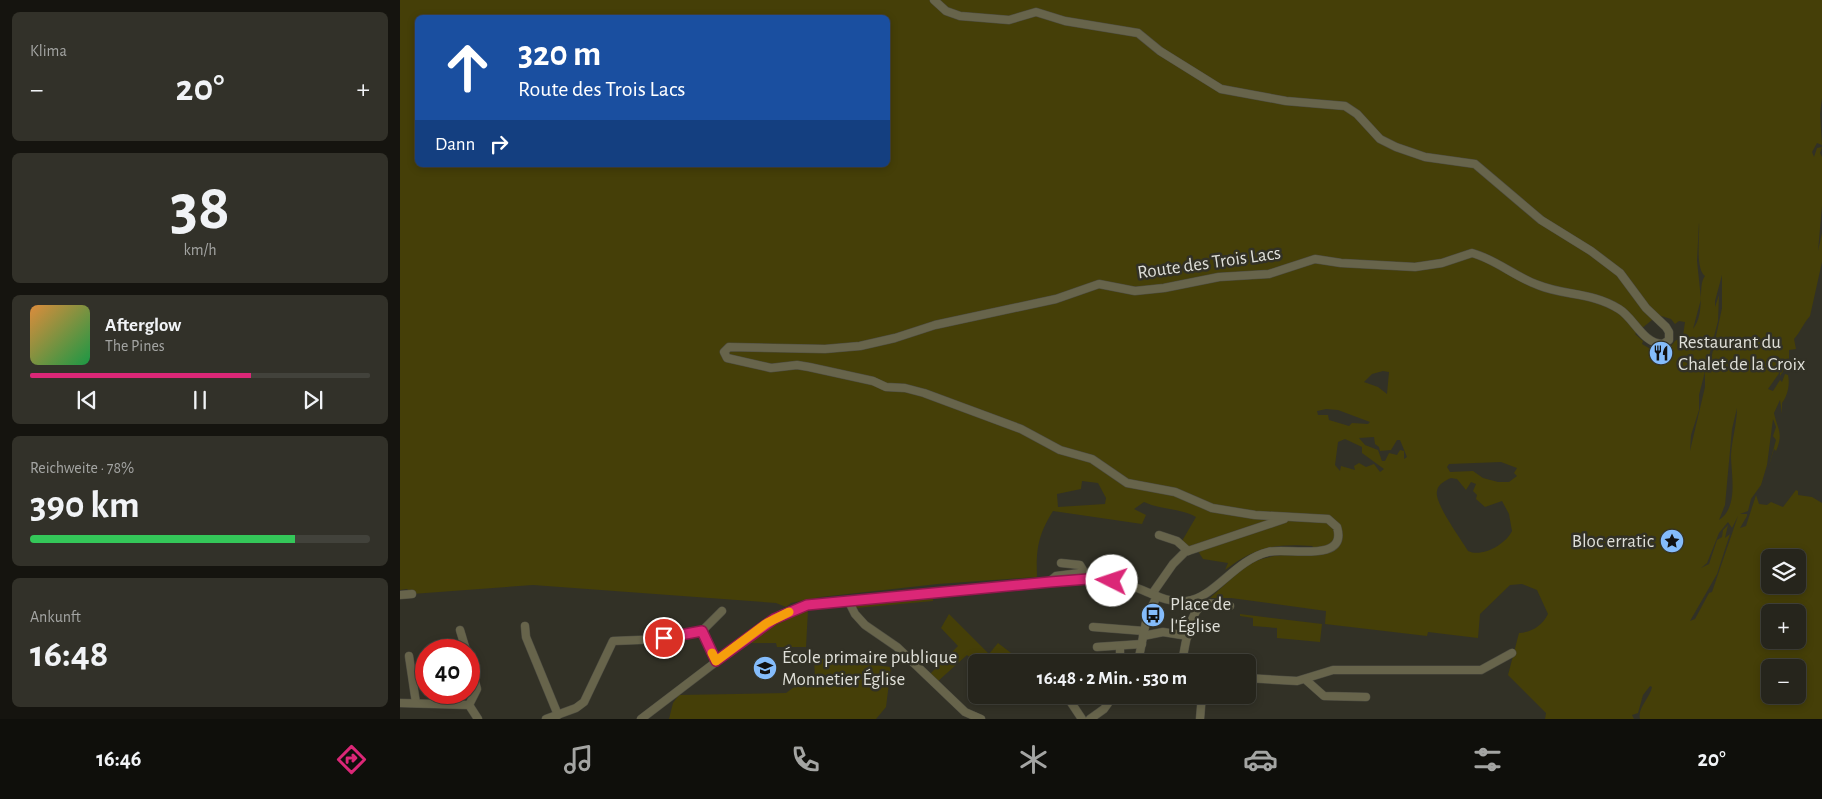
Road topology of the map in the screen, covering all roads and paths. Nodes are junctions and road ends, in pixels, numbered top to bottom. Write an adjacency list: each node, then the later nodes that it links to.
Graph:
1 (934, 0): 2 (street, Route des Trois Lacs)
2 (1291, 516): 4 (street); 9 (street, Route des Trois Lacs)
3 (1159, 535): 4 (street)
4 (1188, 551): 9 (street)
5 (1061, 563): 6 (street)
6 (1050, 582): 9 (street); 10 (street)
7 (412, 594): 8 (street)
8 (400, 595)
9 (1154, 595): 18 (street)
10 (848, 600): 27 (street); 41 (street)
11 (1230, 606): 17 (street)
12 (722, 611): 16 (street)
13 (526, 626): 39 (street)
14 (1092, 628): 18 (street)
15 (460, 630): 19 (street)
16 (702, 631): 27 (street); 39 (street)
17 (1188, 636): 18 (street); 24 (street)
18 (1143, 637): 20 (street); 23 (street)
19 (463, 639)
20 (1120, 646): 21 (street); 22 (street)
21 (1097, 648)
22 (1120, 654)
23 (1140, 654)
24 (1184, 654)
25 (1512, 654): 29 (street)
26 (409, 656): 30 (street)
27 (716, 661): 44 (street)
28 (1256, 678): 29 (street)
29 (1306, 680): 31 (street)
30 (415, 696)
31 (1366, 697)
32 (400, 703): 33 (street)
33 (415, 703)
34 (442, 704): 38 (street)
35 (1072, 704): 45 (street)
36 (1108, 704): 40 (street)
37 (1201, 704): 47 (street)
38 (469, 705): 42 (street)
39 (558, 714): 43 (street)
40 (1100, 717): 46 (street)
41 (976, 718)
42 (478, 719)
43 (546, 719)
44 (640, 719)
45 (1082, 719)
46 (1090, 719)
47 (1200, 719)

